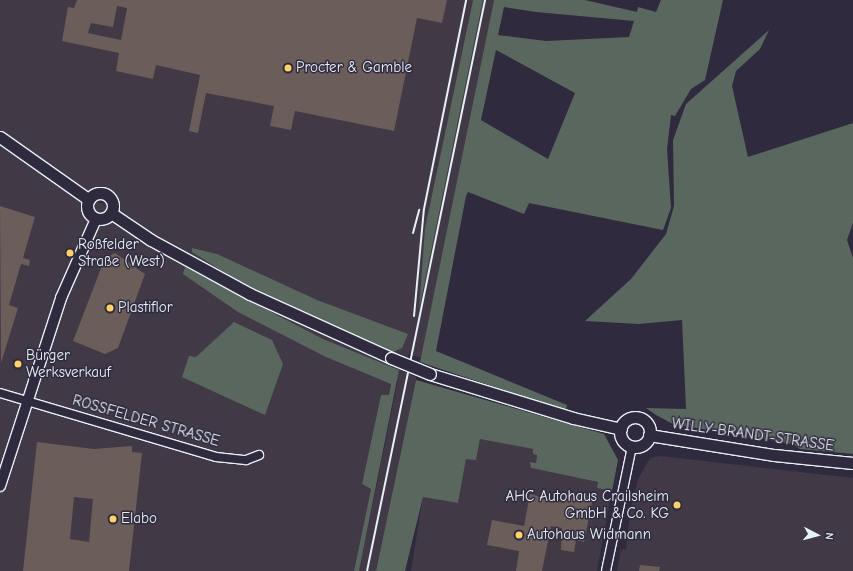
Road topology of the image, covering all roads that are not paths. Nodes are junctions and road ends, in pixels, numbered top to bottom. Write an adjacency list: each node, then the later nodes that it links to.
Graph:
1 (0, 137): 2 (main road)
2 (88, 199): 3 (main road); 4 (main road)
3 (112, 213): 4 (main road); 7 (main road, bridge)
4 (96, 219): 6 (street)
5 (0, 393): 6 (street, ROSSFELDER STRASSE)
6 (26, 402): 10 (street, ROSSFELDER STRASSE); 12 (street)
7 (621, 428): 8 (main road); 9 (main road)
8 (650, 435): 9 (main road); 11 (main road, WILLY-BRANDT-STRASSE)
9 (632, 447): 13 (street)
10 (259, 455)
11 (853, 463)
12 (0, 486)
13 (606, 571)

